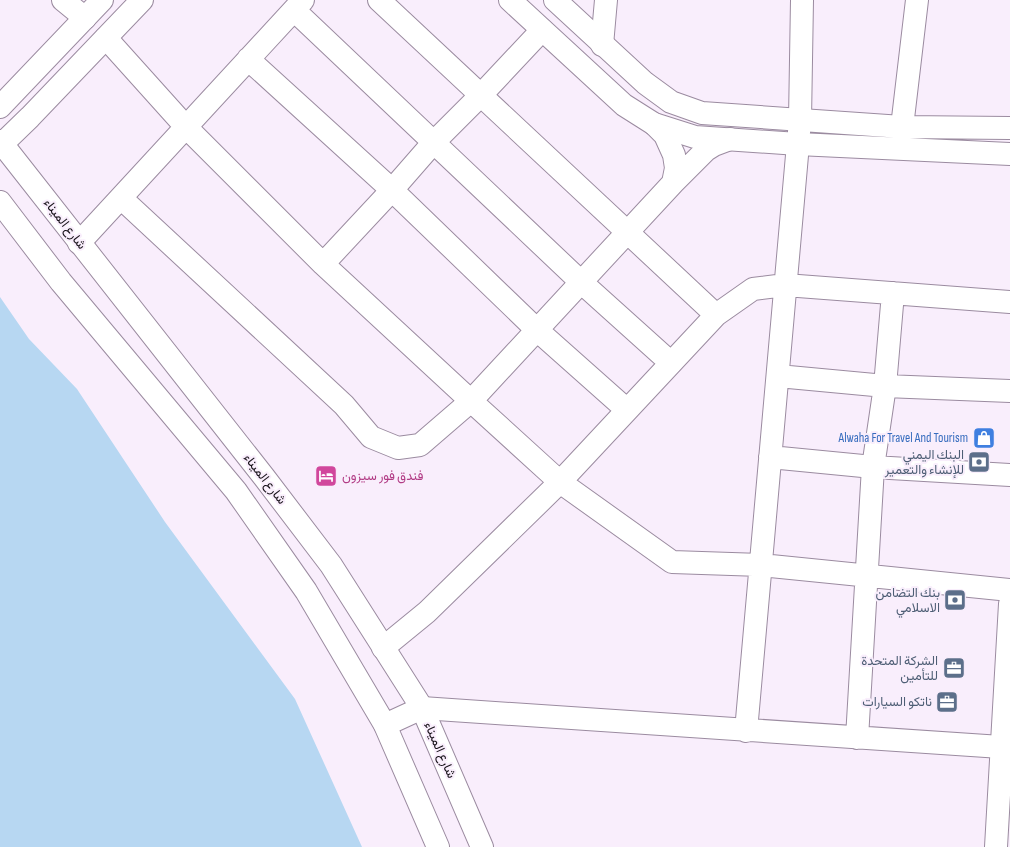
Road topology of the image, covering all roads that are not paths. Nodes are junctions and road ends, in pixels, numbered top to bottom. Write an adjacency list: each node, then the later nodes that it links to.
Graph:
1 (63, 0): 11 (street)
2 (102, 0): 11 (street)
3 (142, 0): 13 (street)
4 (379, 0): 16 (street)
5 (510, 0): 12 (street)
6 (555, 0): 14 (street)
7 (606, 0): 14 (street)
8 (802, 0): 18 (street)
9 (917, 0): 20 (street)
10 (298, 5): 15 (street); 24 (street)
11 (85, 18): 17 (street)
12 (542, 30): 16 (street); 19 (street)
13 (106, 38): 21 (street); 25 (street)
14 (602, 45): 18 (street)
15 (248, 59): 21 (street); 29 (street)
16 (481, 95): 24 (street); 32 (street)
17 (0, 107)
18 (800, 120): 20 (street); 26 (street)
19 (654, 124): 23 (street); 28 (street)
20 (902, 126): 22 (street)
21 (186, 127): 30 (street); 34 (street)
22 (1010, 128)
23 (730, 139): 26 (street); 28 (street)
24 (433, 143): 29 (street); 35 (street)
25 (1, 144): 33 (street, شارع الميناء)
26 (798, 144): 27 (street); 36 (street)
27 (1010, 154)
28 (673, 183): 32 (street)
29 (392, 190): 34 (street); 40 (street)
30 (121, 198): 33 (street); 45 (street)
31 (0, 202): 57 (street)
32 (627, 232): 35 (street); 39 (street)
33 (79, 243): 55 (street, شارع الميناء)
34 (323, 264): 45 (street)
35 (581, 282): 40 (street); 41 (street)
36 (785, 286): 37 (street); 39 (street); 42 (street)
37 (893, 293): 38 (street); 43 (street)
38 (1010, 302)
39 (716, 316): 41 (street)
40 (536, 330): 45 (street); 46 (street)
41 (671, 363): 46 (street)
42 (778, 376): 43 (street); 47 (street)
43 (885, 386): 44 (street); 48 (street)
44 (1010, 391)
45 (471, 401): 50 (street)
46 (627, 410): 50 (street)
47 (770, 457): 48 (street); 51 (street)
48 (873, 467): 49 (street); 52 (street)
49 (1010, 475)
50 (560, 482): 51 (street); 55 (street)
51 (761, 565): 52 (street); 58 (street)
52 (867, 576): 53 (street); 59 (street)
53 (1010, 590)
54 (1010, 604): 60 (street)
55 (383, 648): 56 (street, شارع الميناء)
56 (422, 708): 57 (street); 58 (street); 62 (street, شارع الميناء)
57 (385, 725): 61 (street)
58 (746, 731): 59 (street)
59 (856, 738): 60 (street)
60 (1001, 747): 63 (street)
61 (438, 847)
62 (482, 847)
63 (996, 847)

